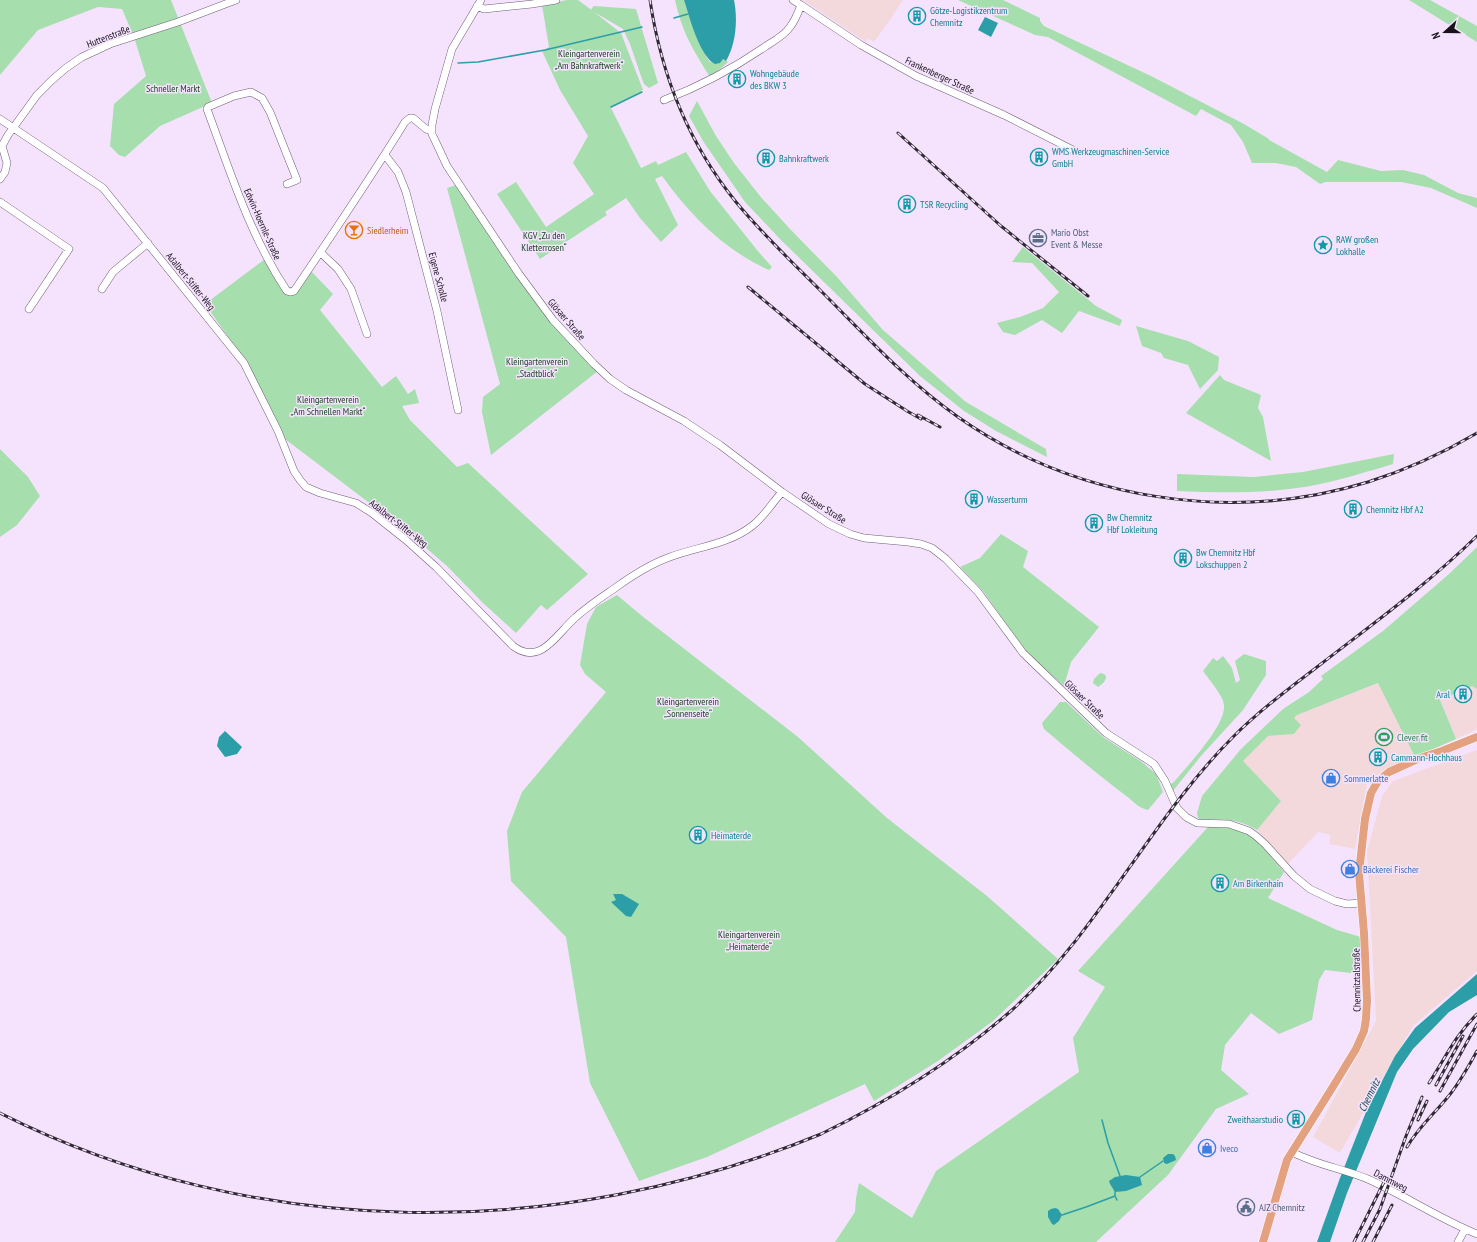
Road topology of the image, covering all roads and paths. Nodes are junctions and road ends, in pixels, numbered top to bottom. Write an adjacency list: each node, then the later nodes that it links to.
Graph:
1 (236, 0): 8 (street, Huttenstraße)
2 (556, 0): 4 (street)
3 (793, 0): 5 (street, Frankenberger Straße)
4 (479, 3): 9 (street)
5 (801, 5): 6 (street); 10 (street, Frankenberger Straße)
6 (664, 100)
7 (0, 119): 8 (street, Adalbert-Stifter-Weg)
8 (13, 128): 12 (street, Huttenstraße); 15 (street, Adalbert-Stifter-Weg)
9 (431, 131): 11 (street, Edwin-Hoernle-Straße); 21 (street, Glösaer Straße)
10 (1077, 152)
11 (385, 155): 16 (street, Edwin-Hoernle-Straße); 20 (street, Eigene Scholle)
12 (0, 179)
13 (288, 184): 16 (street, Edwin-Hoernle-Straße)
14 (0, 202): 18 (street)
15 (148, 243): 17 (street); 21 (street, Adalbert-Stifter-Weg)
16 (320, 252): 19 (street)
17 (102, 289)
18 (29, 309)
19 (367, 334)
20 (458, 410)
21 (782, 492): 23 (street, Glösaer Straße)
22 (1477, 737): 23 (main road, Chemnitztalstraße)
23 (1362, 903): 24 (main road, Chemnitztalstraße)
24 (1292, 1152): 25 (street, Dammweg); 27 (main road, Chemnitztalstraße)
25 (1465, 1229): 26 (street, Dammweg); 28 (street)
26 (1477, 1234)
27 (1262, 1242)
28 (1458, 1242)

